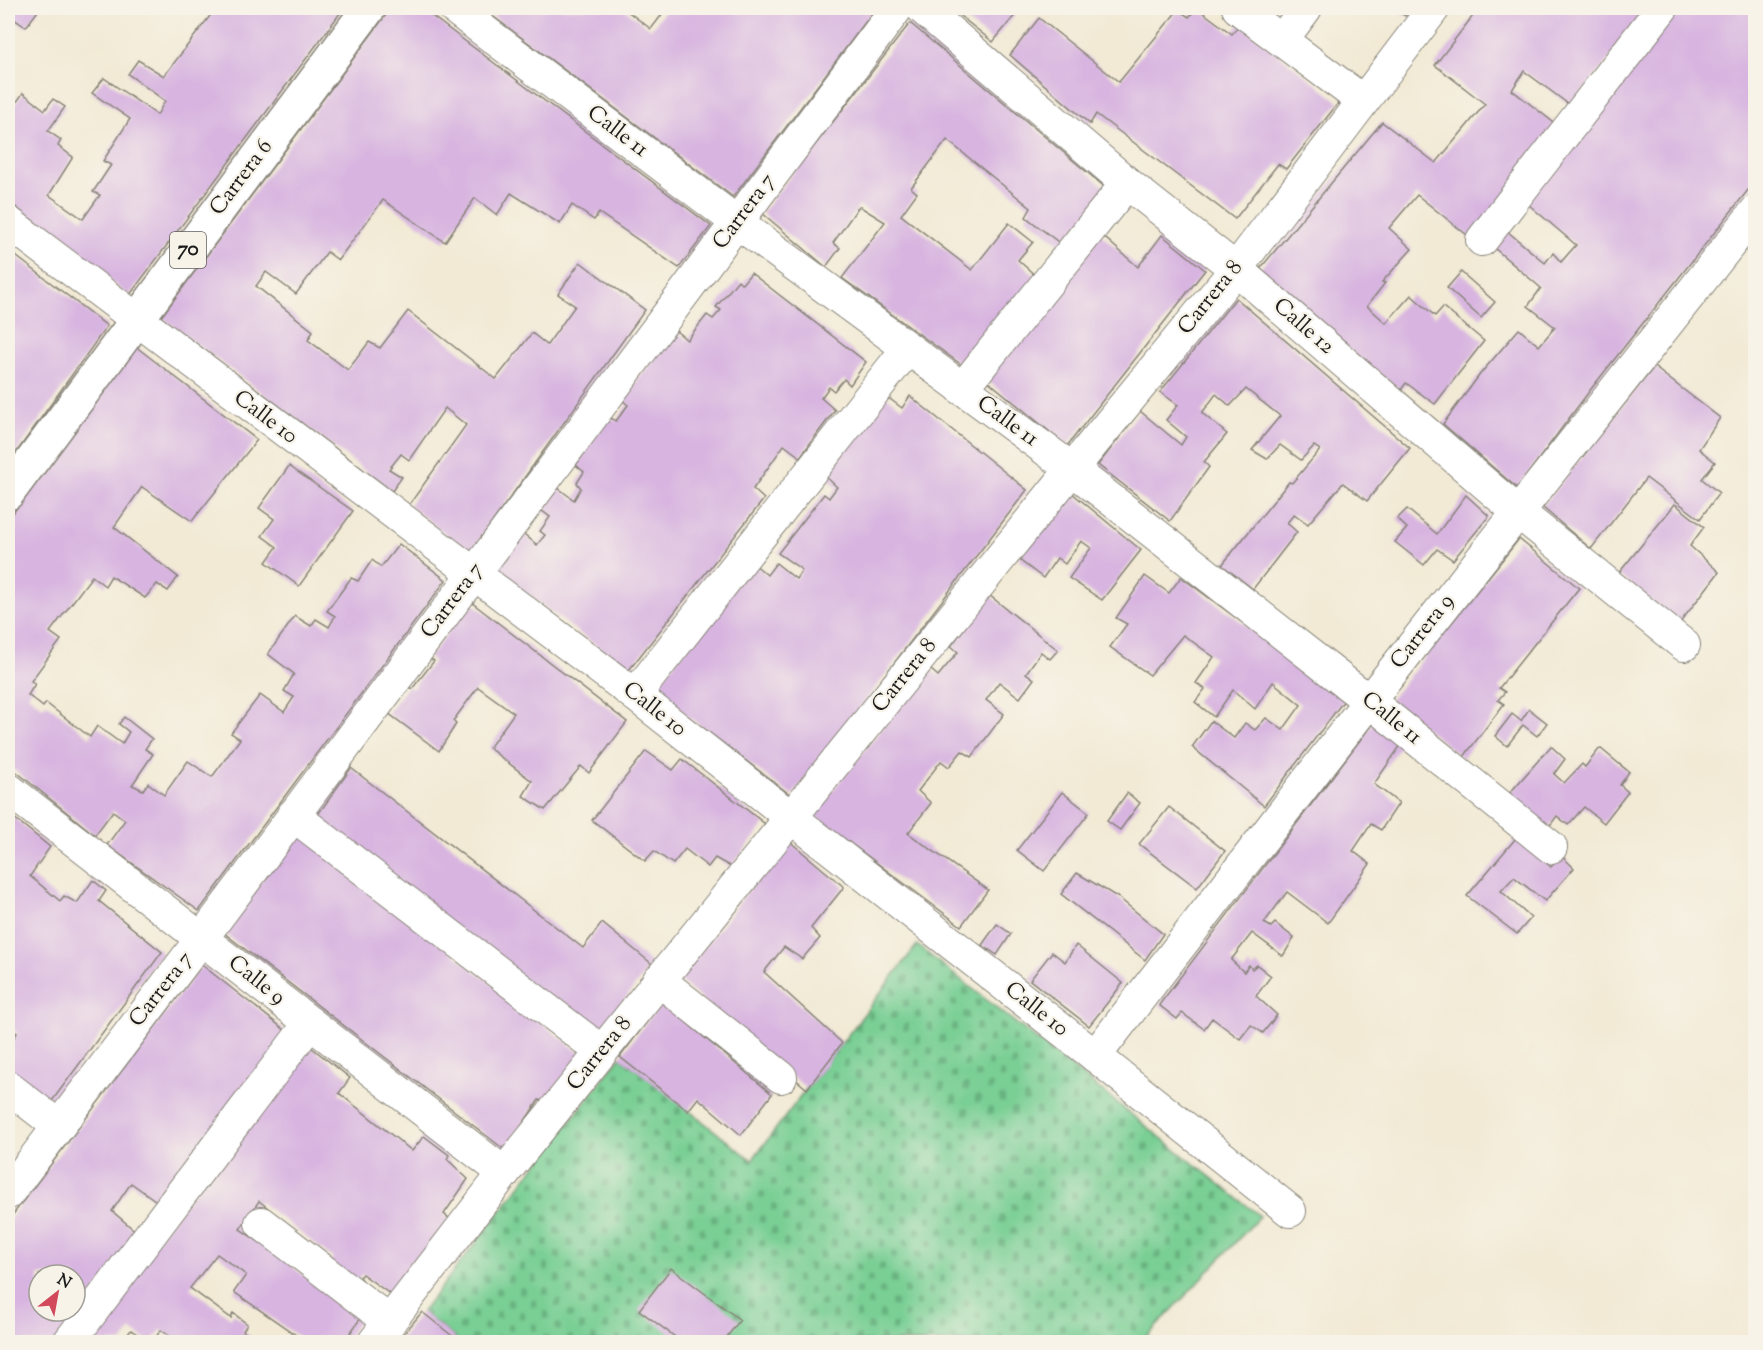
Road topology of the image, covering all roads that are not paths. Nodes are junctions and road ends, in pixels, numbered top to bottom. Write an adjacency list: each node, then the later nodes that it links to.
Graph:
1 (369, 8): 17 (main road, Carrera 6 / 70)
2 (454, 8): 14 (street, Calle 11)
3 (897, 8): 14 (street, Carrera 7)
4 (922, 8): 11 (street, Calle 12)
5 (1238, 8): 9 (street)
6 (1305, 8): 9 (street)
7 (1434, 8): 10 (street, Carrera 8)
8 (1662, 8): 15 (street)
9 (1282, 40): 10 (street)
10 (1363, 101): 16 (street, Carrera 8)
11 (1127, 183): 16 (street, Calle 12); 19 (street)
12 (1755, 211): 22 (street, Carrera 9)
13 (8, 222): 17 (street, Calle 10)
14 (738, 223): 18 (street, Calle 11); 23 (street, Carrera 7)
15 (1482, 240)
16 (1236, 269): 20 (street, Carrera 8); 22 (street, Calle 12)
17 (136, 320): 21 (main road, Carrera 6 / 70); 23 (street, Calle 10)
18 (908, 348): 19 (street, Calle 11); 25 (street)
19 (962, 389): 20 (street, Calle 11)
20 (1072, 469): 26 (street, Calle 11); 29 (street, Carrera 8)
21 (8, 493)
22 (1518, 512): 24 (street, Calle 12); 26 (street, Carrera 9)
23 (473, 574): 25 (street, Calle 10); 28 (street, Carrera 7)
24 (1684, 645)
25 (635, 695): 29 (street, Calle 10)
26 (1369, 701): 30 (street, Calle 11); 35 (street, Carrera 9)
27 (8, 789): 31 (street, Calle 9)
28 (293, 815): 31 (street, Carrera 7); 34 (street)
29 (791, 818): 32 (street, Carrera 8); 35 (street, Calle 10)
30 (1551, 847)
31 (202, 938): 33 (street, Calle 9); 38 (street, Carrera 7)
32 (659, 980): 34 (street, Carrera 8); 36 (street)
33 (310, 1023): 39 (street, Calle 9); 44 (street)
34 (601, 1051): 39 (street, Carrera 8)
35 (1095, 1056): 41 (street, Calle 10)
36 (781, 1077)
37 (8, 1087): 38 (street)
38 (57, 1125): 40 (street, Carrera 7)
39 (504, 1173): 43 (street, Carrera 8)
40 (8, 1192)
41 (1290, 1211)
42 (261, 1223): 43 (street)
43 (382, 1332)
44 (69, 1342)

